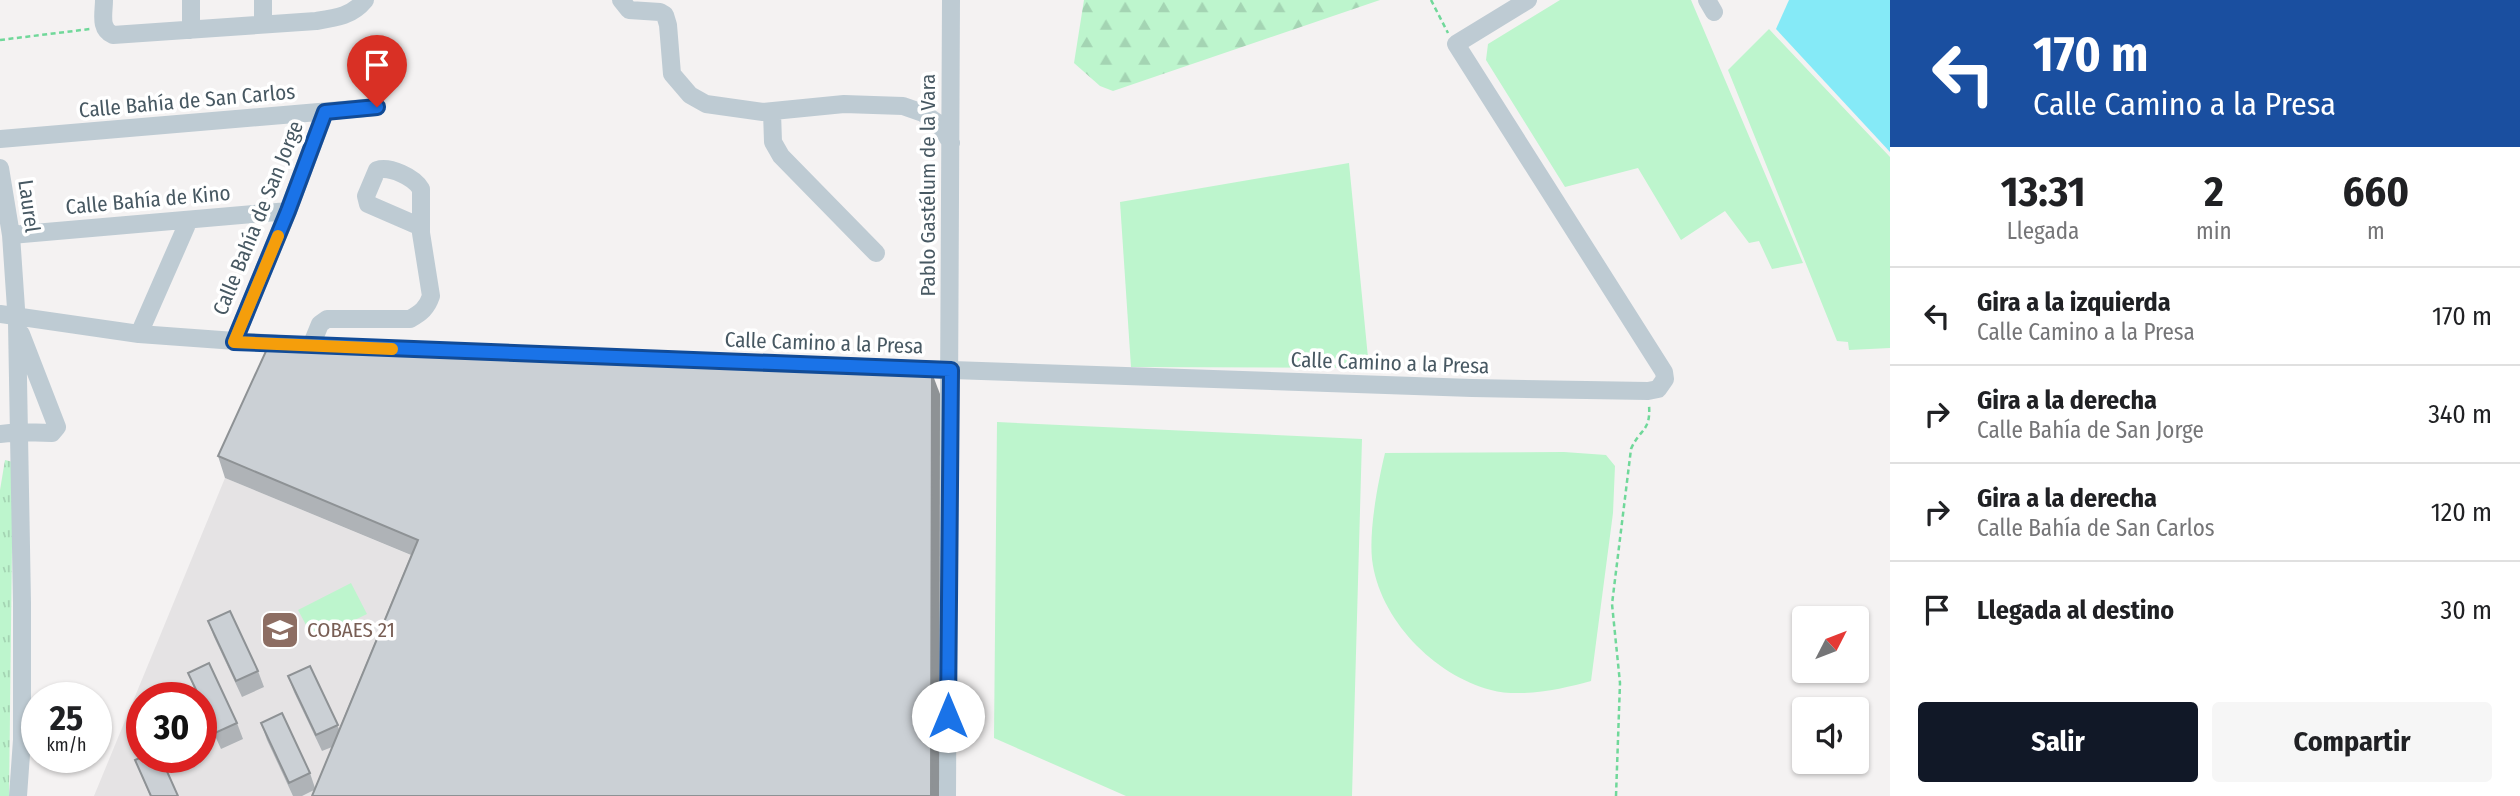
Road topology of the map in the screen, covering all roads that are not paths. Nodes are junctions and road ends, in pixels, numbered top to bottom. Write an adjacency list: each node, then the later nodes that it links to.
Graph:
1 (104, 0): 10 (street)
2 (191, 0): 10 (street)
3 (263, 0): 9 (street)
4 (365, 0): 8 (street)
5 (621, 0): 13 (street)
6 (951, 0): 15 (street, Pablo Gastélum de la Vara)
7 (1528, 0): 26 (street, Calle Camino a la Presa)
8 (344, 8): 9 (street)
9 (263, 24): 10 (street)
10 (191, 30)
11 (377, 107): 12 (street, Calle Bahía de San Carlos)
12 (325, 112): 14 (street, Calle Bahía de San Carlos); 17 (street, Calle Bahía de San Jorge)
13 (772, 112): 15 (street); 21 (street)
14 (0, 139)
15 (951, 143): 26 (street, Pablo Gastélum de la Vara)
16 (0, 168): 20 (street, Laurel)
17 (288, 211): 18 (street, Calle Bahía de Kino); 24 (street, Calle Bahía de San Jorge)
18 (189, 220): 20 (street, Calle Bahía de Kino); 23 (street)
19 (421, 227): 24 (street)
20 (11, 235): 22 (street, Laurel)
21 (876, 253)
22 (11, 318): 23 (street); 27 (street, Laurel); 27 (street)
23 (139, 334): 24 (street)
24 (234, 342)
25 (673, 360): 26 (street, Calle Camino a la Presa)
26 (951, 370): 30 (street, Pablo Gastélum de la Vara)
27 (19, 432): 28 (street); 29 (street, Laurel)
28 (0, 434)
29 (18, 796)
30 (947, 796)

